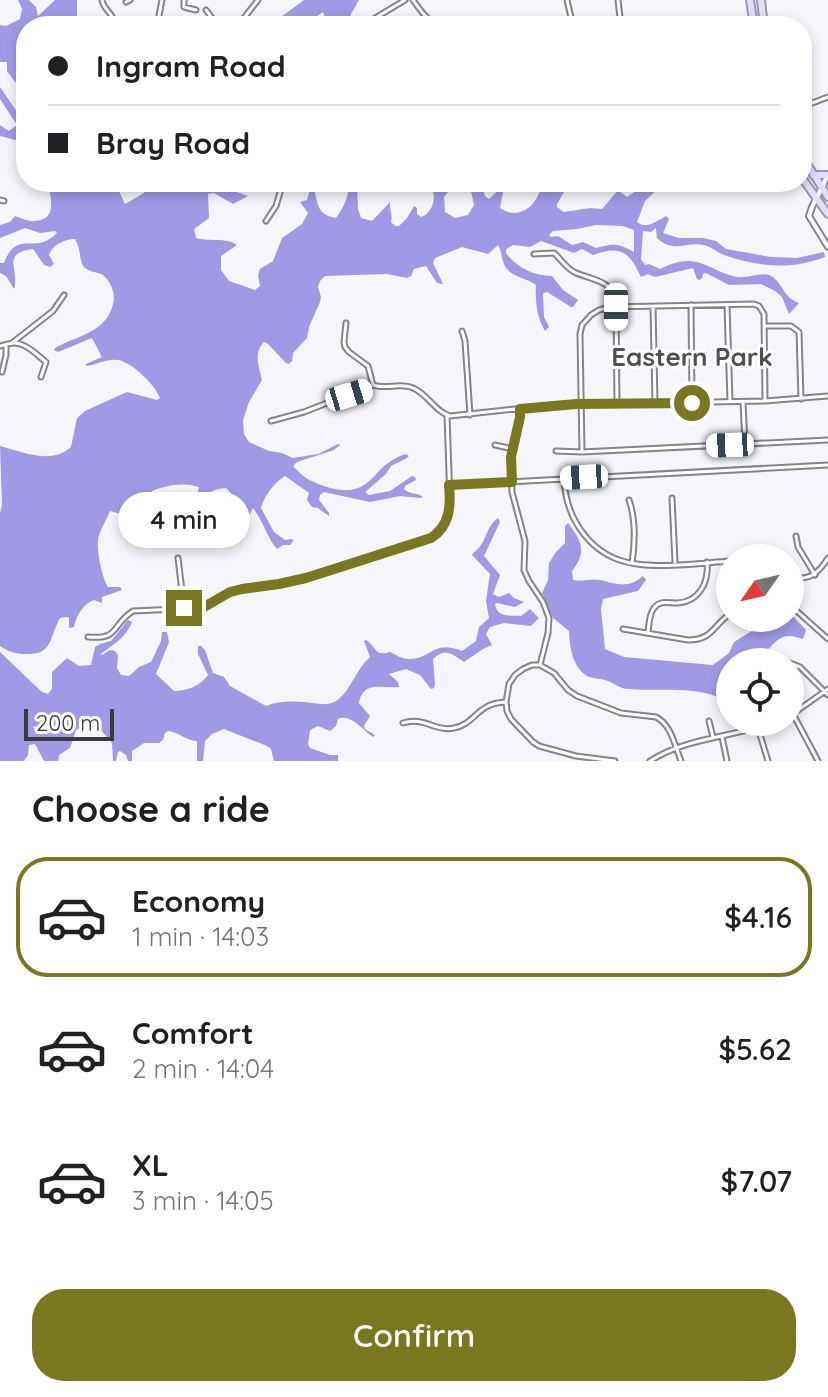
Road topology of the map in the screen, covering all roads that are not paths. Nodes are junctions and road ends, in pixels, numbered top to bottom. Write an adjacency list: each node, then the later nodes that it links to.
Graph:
1 (102, 0): 8 (street)
2 (184, 0): 6 (street)
3 (258, 0): 10 (street)
4 (405, 0): 11 (street)
5 (413, 0): 12 (street)
6 (196, 10)
7 (206, 10): 9 (street)
8 (113, 16)
9 (210, 16)
10 (246, 16)
11 (379, 16)
12 (426, 16)
13 (813, 175): 14 (main road); 15 (main road)
14 (828, 175): 15 (street)
15 (821, 188): 18 (main road); 19 (street)
16 (280, 192): 21 (street)
17 (812, 192): 19 (main road)
18 (828, 197)
19 (816, 198): 20 (main road); 22 (street)
20 (828, 214)
21 (266, 221)
22 (828, 247)
23 (534, 254): 27 (street)
24 (64, 295): 32 (street)
25 (691, 305): 26 (street); 28 (street); 44 (street)
26 (727, 305): 30 (street); 41 (street)
27 (616, 307): 28 (street); 45 (street); 46 (street)
28 (653, 307): 43 (street)
29 (346, 323): 37 (street)
30 (764, 326): 39 (street); 40 (street)
31 (462, 331): 48 (street)
32 (12, 343): 33 (street); 36 (street)
33 (6, 345): 34 (street); 35 (street)
34 (0, 346)
35 (2, 372)
36 (41, 377)
37 (373, 385): 49 (street); 50 (street)
38 (828, 396): 39 (street)
39 (801, 399): 40 (street)
40 (765, 401): 42 (street)
41 (730, 402): 42 (street); 44 (street)
42 (743, 402): 52 (street)
43 (655, 403): 44 (street); 46 (street)
44 (692, 403)
45 (580, 404): 46 (street); 47 (street); 56 (street)
46 (617, 404)
47 (520, 409): 48 (street); 54 (street)
48 (470, 415): 49 (street)
49 (447, 416): 60 (street)
50 (271, 421)
51 (828, 440): 52 (street)
52 (745, 444): 56 (street)
53 (495, 445): 54 (street)
54 (513, 449): 59 (street)
55 (556, 451): 56 (street)
56 (582, 452)
57 (828, 465): 58 (street)
58 (564, 479): 59 (street); 68 (street)
59 (512, 482): 60 (street); 79 (street)
60 (449, 485): 72 (street)
61 (672, 498): 69 (street)
62 (629, 500): 68 (street)
63 (796, 536): 70 (street)
64 (178, 558): 72 (street)
65 (828, 558): 70 (street)
66 (707, 562): 67 (street); 69 (street); 76 (street)
67 (716, 562)
68 (632, 563): 69 (street)
69 (675, 564)
70 (815, 575): 71 (street)
71 (804, 578)
72 (184, 608): 77 (street)
73 (804, 618): 78 (street)
74 (716, 627): 76 (street)
75 (623, 629): 76 (street)
76 (647, 633)
77 (88, 637)
78 (828, 639)
79 (540, 665): 82 (street); 91 (street)
80 (804, 671): 81 (street)
81 (827, 692): 83 (street)
82 (506, 702): 85 (street); 92 (street)
83 (804, 707)
84 (709, 721): 90 (street)
85 (403, 723)
86 (726, 736): 89 (street)
87 (760, 736): 96 (street)
88 (803, 736): 97 (street)
89 (722, 737): 90 (street); 95 (street)
90 (713, 738): 91 (street)
91 (676, 748): 93 (street); 94 (street)
92 (615, 761)
93 (650, 761)
94 (681, 761)
95 (727, 761)
96 (768, 761)
97 (818, 761)

